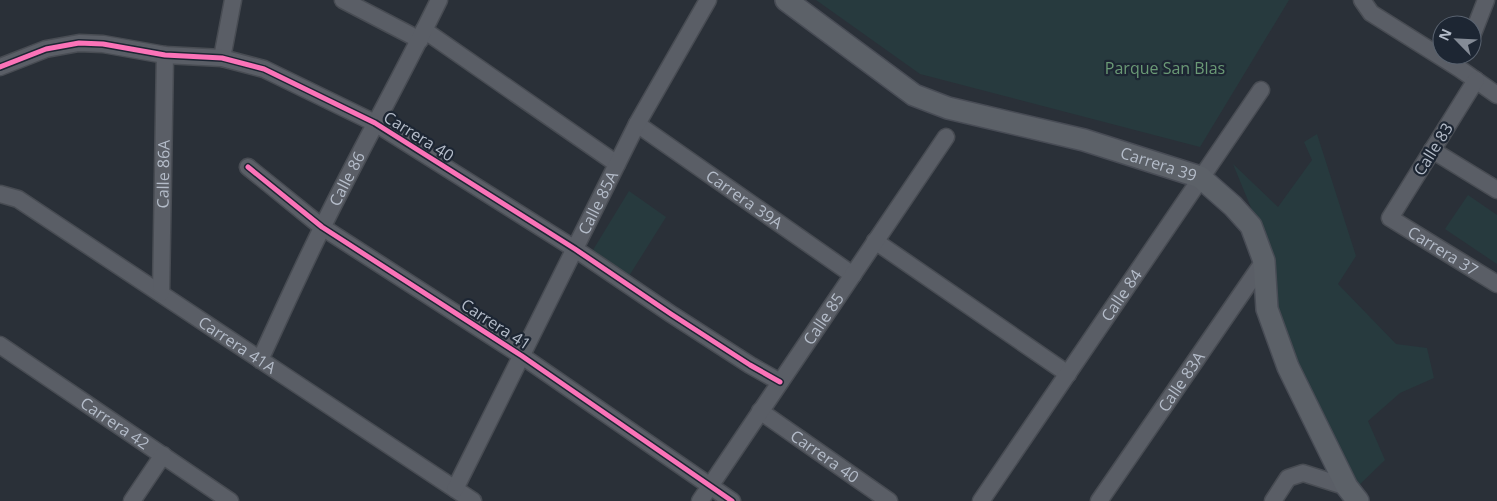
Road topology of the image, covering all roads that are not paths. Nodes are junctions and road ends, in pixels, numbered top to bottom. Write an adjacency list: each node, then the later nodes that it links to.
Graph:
1 (233, 0): 12 (street)
2 (343, 0): 9 (street)
3 (439, 0): 9 (street, Calle 86)
4 (708, 0): 19 (street, Calle 85A)
5 (786, 0): 24 (main road, Carrera 39)
6 (1362, 0): 10 (street)
7 (1486, 0): 8 (street)
8 (1480, 15)
9 (422, 35): 18 (street, Calle 86); 22 (street)
10 (1432, 46)
11 (165, 55): 12 (street, Carrera 40); 14 (street, Carrera 40); 34 (street, Calle 86A)
12 (222, 58): 18 (street, Carrera 40)
13 (1464, 65): 15 (street)
14 (0, 67)
15 (1476, 80): 17 (street); 21 (street, Calle 83)
16 (1261, 90): 24 (street, Calle 84)
17 (1497, 95)
18 (375, 123): 28 (street, Calle 86); 30 (street, Carrera 40)
19 (637, 124): 22 (street, Calle 85A); 32 (street, Carrera 39A)
20 (946, 137): 29 (street, Calle 85)
21 (1432, 150): 25 (street); 27 (street, Calle 83)
22 (618, 164): 30 (street, Calle 85A)
23 (248, 167): 28 (street, Carrera 41)
24 (1200, 177): 31 (main road, Carrera 39); 38 (street, Calle 84)
25 (1497, 190)
26 (0, 194): 34 (street, Carrera 41A)
27 (1390, 218): 33 (street, Carrera 37)
28 (322, 227): 36 (street, Carrera 41); 37 (street, Calle 86)
29 (876, 241): 32 (street, Calle 85); 38 (street)
30 (575, 248): 36 (street, Calle 85A); 39 (street, Carrera 40)
31 (1264, 261): 44 (main road, Carrera 39); 52 (street, Calle 83A)
32 (853, 275): 39 (street, Calle 85)
33 (1497, 284)
34 (161, 293): 37 (street, Carrera 41A)
35 (0, 345): 41 (street, Carrera 42)
36 (522, 356): 42 (street, Carrera 41); 43 (street, Calle 85A)
37 (260, 360): 43 (street, Carrera 41A)
38 (1068, 374): 51 (street, Calle 84)
39 (780, 382): 40 (street, Calle 85)
40 (760, 411): 42 (street, Calle 85); 50 (street, Carrera 40)
41 (163, 456): 45 (street); 46 (street, Carrera 42)
42 (710, 486): 48 (street, Calle 85); 49 (street, Carrera 41)
43 (455, 489): 47 (street, Carrera 41A)
44 (1353, 494): 53 (street)
45 (132, 501)
46 (230, 501)
47 (473, 501)
48 (700, 501)
49 (732, 501)
50 (889, 501)
51 (981, 501)
52 (1099, 501)
53 (1273, 501)

